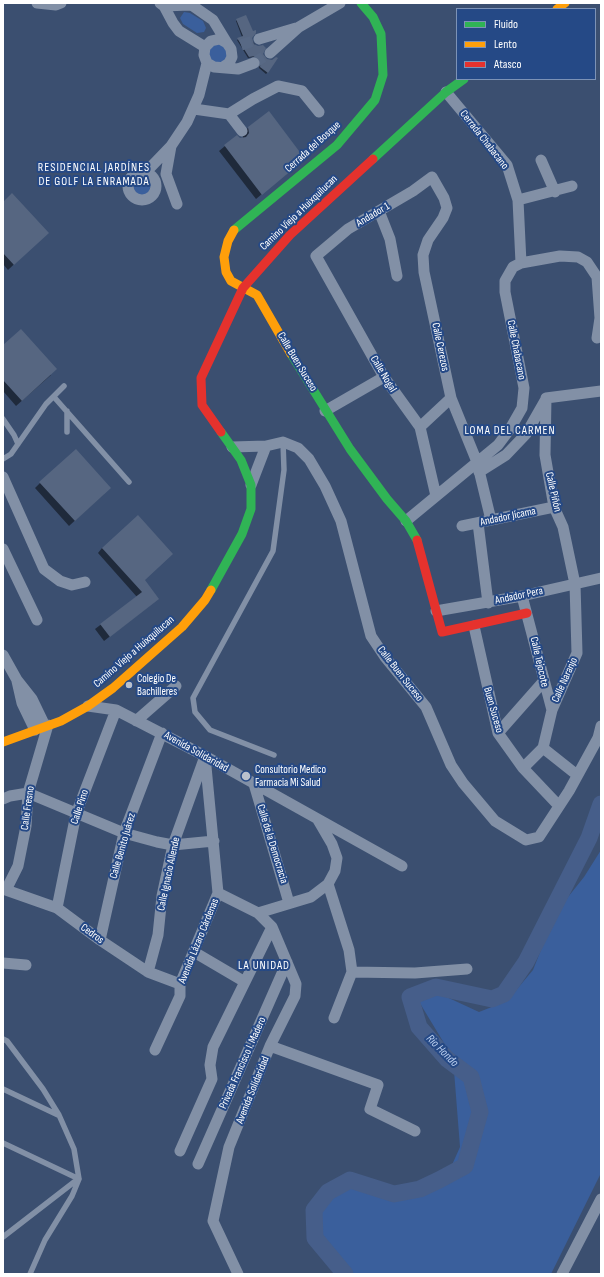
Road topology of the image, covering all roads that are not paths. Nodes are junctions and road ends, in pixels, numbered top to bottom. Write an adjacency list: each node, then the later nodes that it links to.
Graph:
1 (36, 3): 2 (street)
2 (61, 3)
3 (340, 3): 6 (street)
4 (361, 3): 32 (main road, Cerrada del Bosque)
5 (162, 5): 8 (street); 9 (street)
6 (299, 27): 7 (street); 10 (street)
7 (259, 39)
8 (233, 46): 9 (street); 13 (street)
9 (205, 47): 11 (street)
10 (270, 52)
11 (207, 63): 13 (street); 16 (street)
12 (254, 63): 13 (street)
13 (223, 67)
14 (463, 80): 15 (main road, Camino Viejo a Huixquilucan)
15 (446, 92): 26 (street, Cerrada Chabacano); 32 (main road, Camino Viejo a Huixquilucan)
16 (194, 109): 18 (street); 20 (street)
17 (319, 112): 18 (street)
18 (229, 114): 19 (street)
19 (242, 131)
20 (171, 146): 22 (street); 27 (street)
21 (541, 160): 25 (street)
22 (146, 172)
23 (432, 177): 28 (street, Andador 1); 39 (street, Calle Cerezos)
24 (572, 186): 25 (street)
25 (554, 192): 26 (street)
26 (518, 200): 30 (street, Cerrada Chabacano)
27 (177, 204)
28 (379, 211): 29 (street, Andador 1); 31 (street)
29 (316, 256): 35 (street, Calle Nogal)
30 (521, 262): 33 (street); 51 (street, Calle Chabacano)
31 (397, 276)
32 (243, 288): 42 (main road, Calle Buen Suceso); 49 (main road, Camino Viejo a Huixquilucan)
33 (601, 318): 34 (street)
34 (597, 338)
35 (384, 377): 42 (street); 44 (street, Calle Nogal)
36 (64, 386): 38 (lane)
37 (601, 391): 40 (street)
38 (54, 396): 41 (lane); 47 (lane)
39 (451, 398): 44 (street); 51 (street, Calle Cerezos)
40 (546, 398): 51 (street); 56 (street, Calle Piñón)
41 (67, 411): 45 (lane); 53 (lane)
42 (325, 411): 58 (main road, Calle Buen Suceso)
43 (3, 419): 47 (lane)
44 (420, 427): 55 (street, Calle Nogal)
45 (67, 432)
46 (283, 442): 48 (street); 84 (lane); 91 (street, Calle Buen Suceso)
47 (18, 444): 50 (lane)
48 (266, 446): 49 (street); 54 (street)
49 (232, 447): 54 (main road, Camino Viejo a Huixquilucan)
50 (3, 460)
51 (478, 467): 55 (street, Calle Chabacano); 57 (street, Calle Cerezos)
52 (3, 477): 63 (street)
53 (129, 482)
54 (251, 485): 74 (main road, Camino Viejo a Huixquilucan)
55 (436, 496): 58 (street, Calle Chabacano)
56 (554, 507): 57 (street, Andador Jícama); 64 (street, Calle Piñón)
57 (492, 520): 59 (street, Andador Jícama)
58 (406, 521): 67 (main road, Calle Buen Suceso)
59 (478, 523): 60 (street, Andador Jícama); 66 (street)
60 (462, 526)
61 (3, 549): 69 (street)
62 (601, 578): 64 (street, Andador Pera)
63 (85, 582)
64 (575, 584): 65 (street, Andador Pera); 76 (street, Calle Naranjo)
65 (522, 596): 66 (street, Andador Pera); 68 (street, Calle Tejocote)
66 (488, 603): 67 (street, Andador Pera)
67 (436, 611): 70 (main road, Calle Buen Suceso)
68 (527, 613): 70 (main road); 72 (street, Calle Tejocote)
69 (37, 620)
70 (474, 626): 81 (street, Buen Suceso)
71 (3, 655): 79 (street)
72 (543, 682): 76 (street, Calle Tejocote); 81 (street)
73 (176, 686): 77 (street)
74 (88, 706): 75 (street, Avenida Solidaridad); 79 (main road, Camino Viejo a Huixquilucan)
75 (116, 710): 77 (street, Avenida Solidaridad); 92 (street, Calle Pino)
76 (552, 710): 83 (street, Calle Naranjo)
77 (136, 721): 80 (street, Avenida Solidaridad)
78 (601, 726): 87 (street)
79 (42, 727): 82 (main road, Camino Viejo a Huixquilucan); 89 (street, Calle Fresno)
80 (162, 733): 85 (street, Avenida Solidaridad); 94 (street, Calle Benito Juárez)
81 (498, 733): 86 (street, Buen Suceso)
82 (3, 742)
83 (543, 748): 86 (street); 87 (street)
84 (274, 755)
85 (205, 756): 88 (street, Avenida Solidaridad); 95 (street, Avenida Lázaro Cárdenas); 96 (street, Calle Ignacio Allende)
86 (523, 768): 91 (street, Buen Suceso)
87 (577, 775): 91 (street)
88 (254, 784): 93 (street, Avenida Solidaridad); 101 (street, Calle de la Democracia)
89 (28, 794): 90 (street); 92 (street); 99 (street, Calle Fresno)
90 (3, 799)
91 (559, 806)
92 (76, 814): 94 (street); 102 (street, Calle Pino)
93 (317, 819): 97 (street); 98 (street, Avenida Solidaridad)
94 (124, 833): 96 (street); 105 (street, Calle Benito Juárez)
95 (214, 841): 96 (street); 100 (street, Avenida Lázaro Cárdenas)
96 (174, 845): 111 (street, Calle Ignacio Allende)
97 (402, 866)
98 (328, 884): 101 (street, Avenida Solidaridad); 112 (street)
99 (5, 890): 102 (street, Cedros)
100 (218, 893): 103 (street, Avenida Solidaridad); 106 (street, Avenida Lázaro Cárdenas)
101 (289, 903): 103 (street, Avenida Solidaridad)
102 (57, 908): 105 (street, Cedros)
103 (258, 913): 104 (street, Avenida Solidaridad)
104 (272, 927): 107 (street, Avenida Solidaridad); 113 (street)
105 (100, 940): 111 (street, Cedros)
106 (194, 952): 113 (street); 114 (street, Avenida Lázaro Cárdenas)
107 (288, 962): 117 (street, Avenida Solidaridad); 124 (street, Privada Francisco I. Madero)
108 (3, 963): 109 (street)
109 (26, 965)
110 (467, 969): 112 (street)
111 (148, 972): 114 (street, Cedros)
112 (352, 972): 115 (street)
113 (245, 982): 123 (street)
114 (180, 984): 118 (street, Avenida Lázaro Cárdenas)
115 (334, 1018)
116 (3, 1039): 120 (lane)
117 (270, 1046): 121 (street); 129 (street, Avenida Solidaridad)
118 (155, 1050)
119 (3, 1089): 120 (lane)
120 (59, 1115): 125 (lane)
121 (415, 1131)
122 (3, 1143): 125 (lane)
123 (180, 1151)
124 (198, 1164)
125 (79, 1179): 127 (lane); 128 (lane)
126 (601, 1199): 130 (street)
127 (3, 1237)
128 (30, 1274)
129 (238, 1274)
130 (562, 1274)

